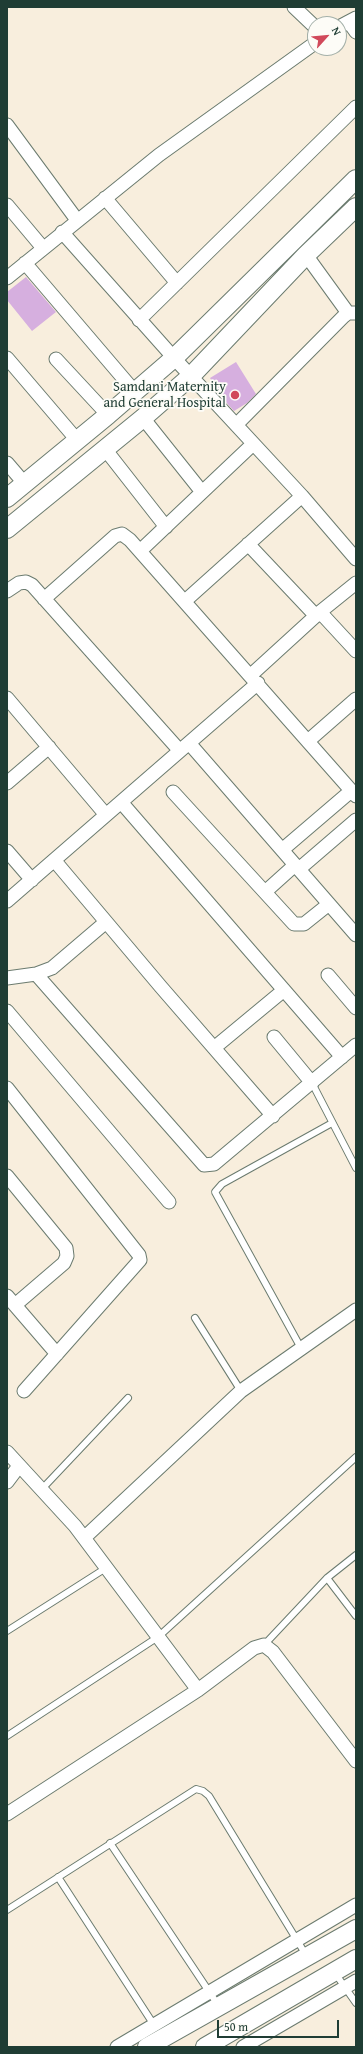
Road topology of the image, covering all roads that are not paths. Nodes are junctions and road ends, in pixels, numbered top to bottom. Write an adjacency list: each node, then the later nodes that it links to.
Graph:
1 (294, 7): 2 (street)
2 (307, 19)
3 (307, 49): 7 (street)
4 (356, 107): 16 (street)
5 (7, 125): 10 (street)
6 (356, 179): 20 (main road)
7 (105, 198): 10 (street); 16 (street)
8 (7, 205): 12 (street)
9 (356, 207): 13 (main road)
10 (77, 220): 11 (street)
11 (62, 232): 12 (street); 18 (street)
12 (43, 248): 14 (street)
13 (306, 255): 17 (street); 22 (main road)
14 (25, 263): 15 (street); 23 (street)
15 (7, 278)
16 (177, 283): 18 (street)
17 (352, 313): 26 (street)
18 (140, 320): 20 (street)
19 (7, 358): 27 (street)
20 (174, 358): 22 (street); 23 (main road)
21 (56, 359): 24 (street)
22 (191, 376): 25 (main road); 26 (street)
23 (135, 392): 24 (main road)
24 (108, 415): 27 (main road)
25 (143, 418): 29 (main road); 32 (street)
26 (236, 425): 28 (street)
27 (77, 440): 31 (main road)
28 (253, 444): 32 (street); 33 (street)
29 (105, 449): 35 (street); 36 (main road)
30 (7, 463): 31 (street)
31 (25, 484): 34 (main road)
32 (202, 492): 35 (street)
33 (302, 496): 37 (street); 39 (street)
34 (7, 498)
35 (166, 527): 38 (street)
36 (7, 530)
37 (248, 544): 43 (street); 44 (street)
38 (140, 551): 42 (street); 43 (street)
39 (356, 559)
40 (356, 583): 44 (street)
41 (7, 591): 42 (street)
42 (44, 599): 51 (street)
43 (185, 601): 46 (street)
44 (318, 614): 45 (street); 46 (street)
45 (356, 651)
46 (254, 679): 49 (street); 51 (street)
47 (7, 698): 50 (street)
48 (356, 699): 49 (street)
49 (308, 741): 54 (street)
50 (49, 747): 52 (street); 56 (street)
51 (184, 747): 55 (street); 58 (street)
52 (7, 783)
53 (173, 792): 63 (street)
54 (354, 794): 58 (street)
55 (121, 802): 56 (street); 71 (street)
56 (106, 815): 60 (street)
57 (356, 820): 61 (street)
58 (282, 850): 61 (street)
59 (7, 851): 62 (street)
60 (54, 860): 62 (street); 66 (street)
61 (297, 867): 63 (street); 65 (street)
62 (32, 880): 64 (street)
63 (265, 892): 65 (street)
64 (7, 901)
65 (329, 904): 67 (street)
66 (106, 922): 68 (street); 75 (street)
67 (356, 934)
68 (36, 974): 70 (street); 80 (street)
69 (328, 975): 72 (street)
70 (7, 978)
71 (284, 990): 75 (street); 77 (street)
72 (356, 1008)
73 (7, 1011): 84 (street)
74 (274, 1037): 78 (street)
75 (214, 1048): 80 (street)
76 (355, 1048): 77 (street)
77 (342, 1057): 78 (street)
78 (312, 1083): 80 (street); 81 (lane)
79 (7, 1088): 89 (street)
80 (273, 1116)
81 (332, 1123): 82 (lane); 88 (lane)
82 (356, 1168)
83 (7, 1176): 85 (street)
84 (169, 1202)
85 (11, 1301): 89 (street)
86 (356, 1310): 88 (street)
87 (195, 1318): 91 (lane)
88 (301, 1348): 91 (street)
89 (57, 1354): 90 (street)
90 (24, 1390)
91 (241, 1391): 98 (street)
92 (128, 1398): 97 (lane)
93 (7, 1452): 95 (street)
94 (356, 1457): 104 (lane)
95 (19, 1466): 96 (street); 97 (street)
96 (7, 1482)
97 (41, 1490): 98 (street)
98 (84, 1538): 100 (street)
99 (356, 1555): 101 (lane)
100 (106, 1568): 103 (lane); 104 (street)
101 (327, 1578): 102 (lane); 105 (lane)
102 (356, 1616)
103 (7, 1631)
104 (158, 1637): 106 (street); 107 (lane)
105 (264, 1645): 106 (street); 108 (street)
106 (198, 1690): 109 (street)
107 (7, 1736)
108 (356, 1761)
109 (7, 1814)
110 (110, 1843): 111 (lane); 115 (lane); 120 (lane)
111 (58, 1877): 113 (lane); 122 (lane)
112 (356, 1905): 115 (street)
113 (7, 1910)
114 (356, 1929): 116 (main road)
115 (297, 1940): 116 (lane); 120 (street)
116 (306, 1956): 120 (main road)
117 (356, 1959): 118 (main road)
118 (334, 1972): 119 (lane); 123 (main road)
119 (351, 1984): 121 (lane); 123 (street)
120 (214, 1999): 122 (main road)
121 (356, 2003)
122 (159, 2031): 124 (street); 125 (main road)
123 (247, 2038): 126 (main road)
124 (117, 2047)
125 (147, 2047)
126 (205, 2047)

